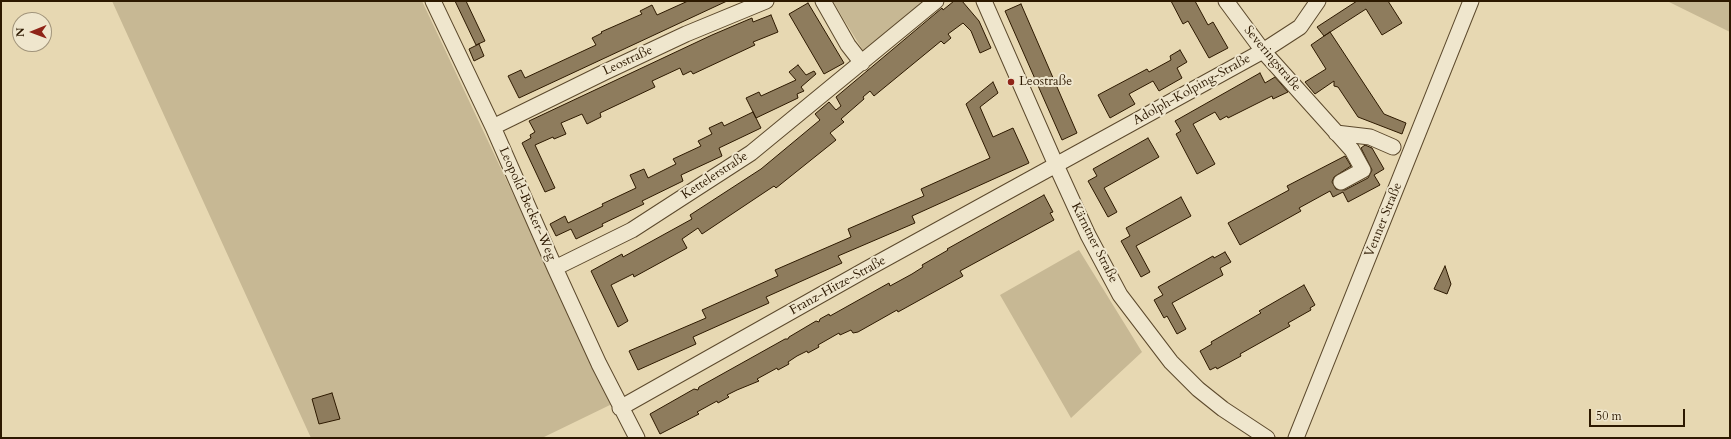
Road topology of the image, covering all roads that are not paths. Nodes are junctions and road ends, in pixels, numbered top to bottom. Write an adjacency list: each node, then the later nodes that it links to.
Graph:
1 (433, 1): 11 (street, Leopold-Becker-Weg)
2 (766, 1): 11 (street, Leostraße)
3 (823, 1): 10 (street)
4 (936, 1): 10 (street, Kettelerstraße)
5 (984, 1): 14 (street, Kärntner Straße)
6 (1226, 1): 9 (street, Severingstraße)
7 (1318, 1): 9 (street, Adolph-Kolping-Straße)
8 (1471, 1): 20 (street, Venner Straße)
9 (1263, 51): 12 (street, Severingstraße); 14 (street, Adolph-Kolping-Straße)
10 (862, 63): 16 (street, Kettelerstraße)
11 (493, 127): 16 (street, Leopold-Becker-Weg)
12 (1336, 133): 13 (street); 15 (street, Severingstraße)
13 (1393, 147)
14 (1056, 165): 17 (street, Franz-Hitze-Straße); 19 (street, Kärntner Straße)
15 (1341, 182)
16 (555, 268): 17 (street, Leopold-Becker-Weg)
17 (620, 408): 18 (street, Leopold-Becker-Weg)
18 (637, 438)
19 (1267, 438)
20 (1296, 438)

